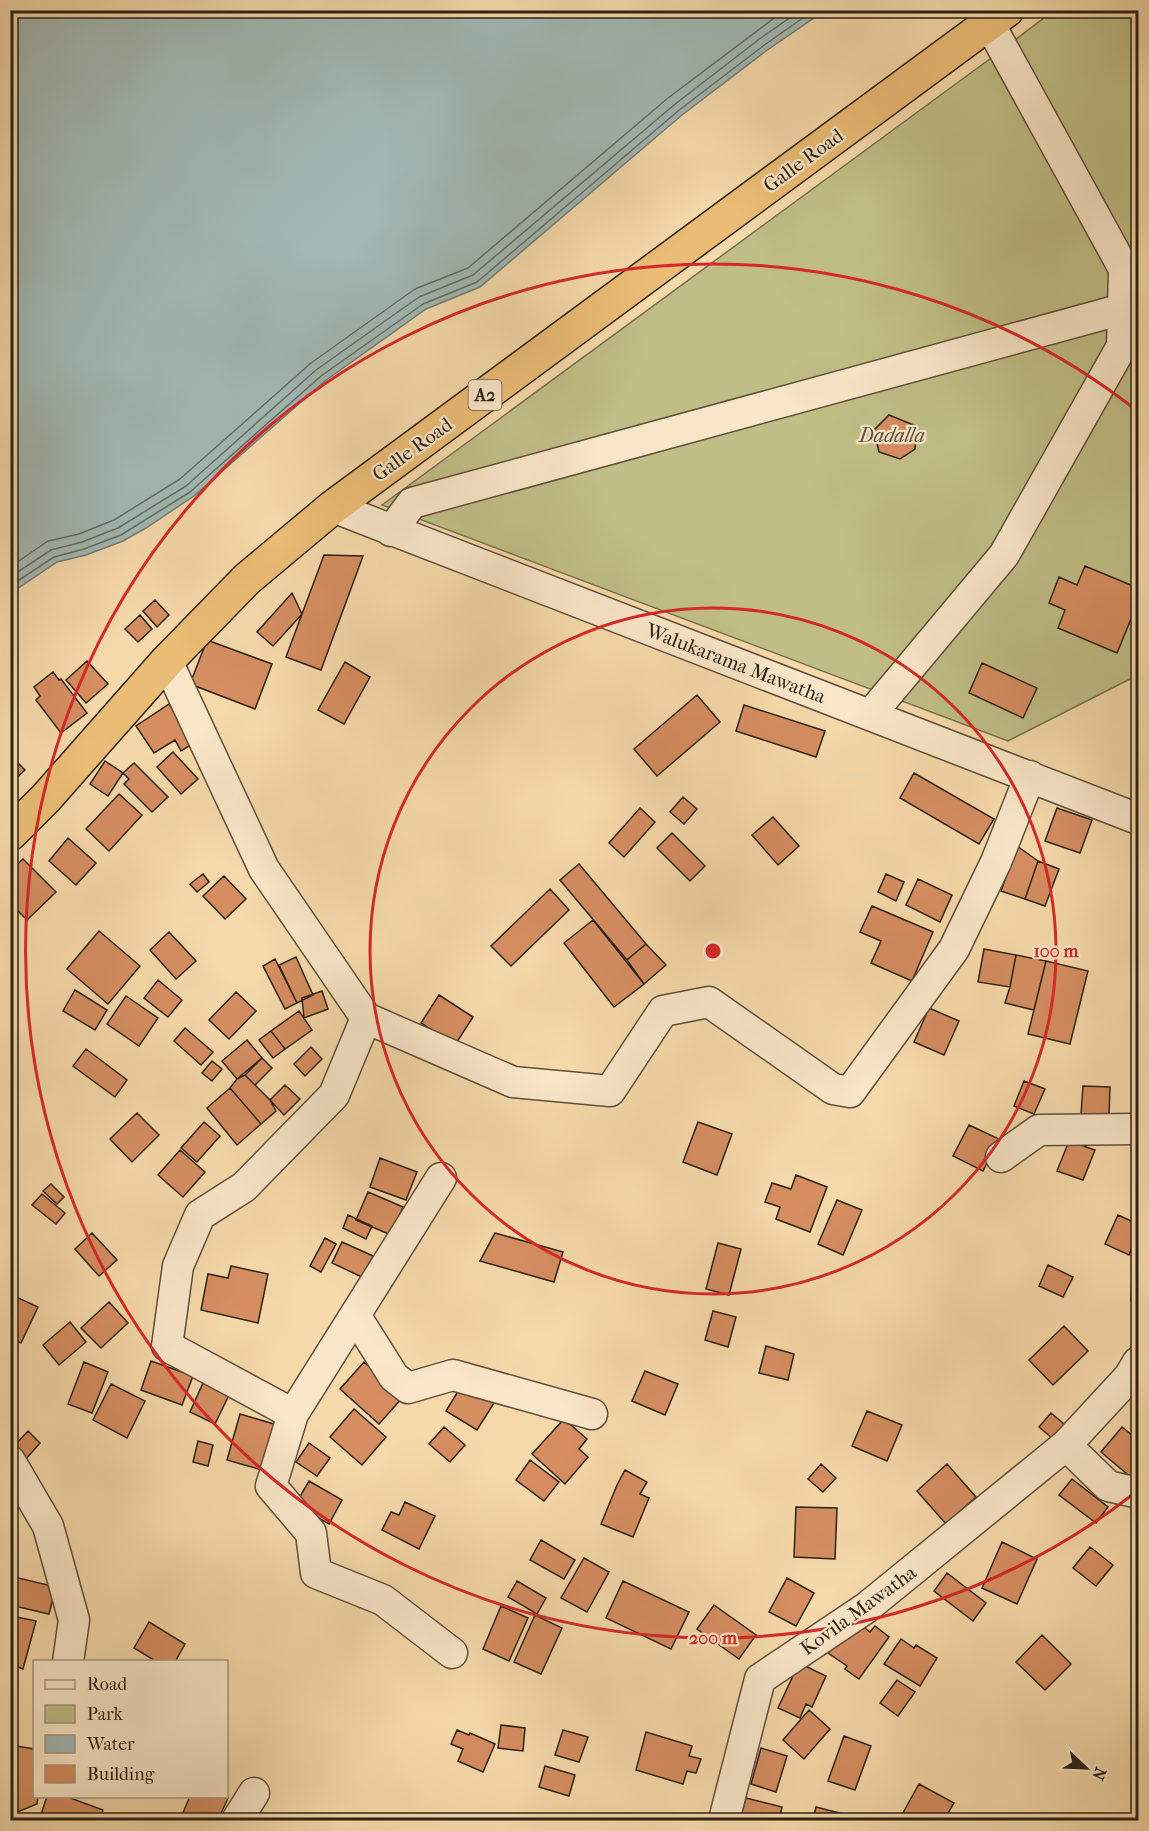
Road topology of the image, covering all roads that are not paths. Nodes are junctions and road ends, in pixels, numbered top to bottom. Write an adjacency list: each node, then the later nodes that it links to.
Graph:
1 (998, 17): 2 (street); 3 (highway, Galle Road / A2)
2 (1123, 309): 4 (street); 6 (street)
3 (333, 507): 4 (street, Walukarama Mawatha); 5 (highway, Galle Road / A2)
4 (392, 531): 6 (street, Walukarama Mawatha)
5 (167, 661): 9 (highway, Galle Road / A2); 10 (street)
6 (871, 714): 7 (street, Walukarama Mawatha)
7 (1030, 776): 8 (street, Walukarama Mawatha); 10 (street)
8 (1138, 819)
9 (10, 834)
10 (366, 1018): 16 (street)
11 (1138, 1129): 12 (street)
12 (1001, 1157)
13 (441, 1178): 14 (street)
14 (355, 1315): 16 (street); 17 (street)
15 (1138, 1362): 18 (street, Kovila Mawatha)
16 (293, 1414): 21 (street)
17 (592, 1414)
18 (1066, 1445): 20 (street); 25 (street, Kovila Mawatha)
19 (10, 1461): 22 (street)
20 (1138, 1493)
21 (452, 1653)
22 (68, 1660)
23 (254, 1793): 24 (street)
24 (237, 1821)
25 (724, 1821)

